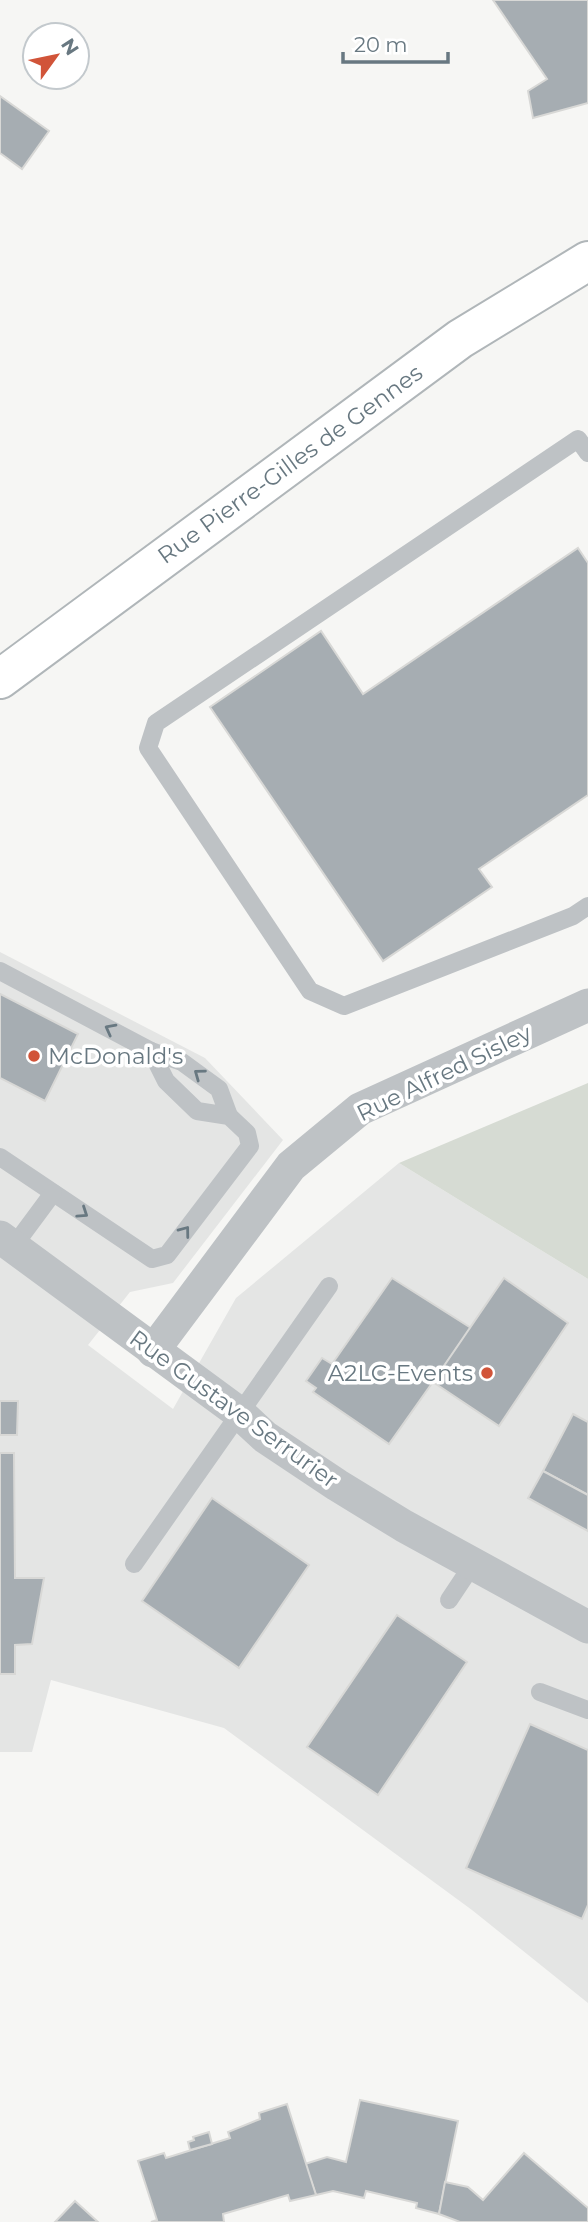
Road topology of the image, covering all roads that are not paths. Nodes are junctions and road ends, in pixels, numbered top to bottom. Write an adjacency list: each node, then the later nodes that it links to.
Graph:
1 (588, 261): 3 (main road, Rue Pierre-Gilles de Gennes)
2 (588, 453): 4 (lane)
3 (0, 679)
4 (588, 906)
5 (0, 971): 7 (lane, one-way to 5)
6 (588, 1005): 13 (street, Rue Alfred Sisley)
7 (151, 1051): 8 (lane, one-way to 7); 8 (lane)
8 (229, 1116): 10 (lane, one-way to 8)
9 (0, 1157): 10 (lane)
10 (53, 1193): 11 (lane)
11 (6, 1242): 13 (street, Rue Gustave Serrurier)
12 (329, 1286): 14 (lane)
13 (153, 1351): 14 (street, Rue Gustave Serrurier)
14 (238, 1412): 15 (lane); 16 (street, Rue Gustave Serrurier)
15 (134, 1564)
16 (473, 1564): 17 (lane); 18 (street, Rue Gustave Serrurier)
17 (449, 1600)
18 (588, 1627)
19 (540, 1692): 20 (lane)
20 (588, 1710)

